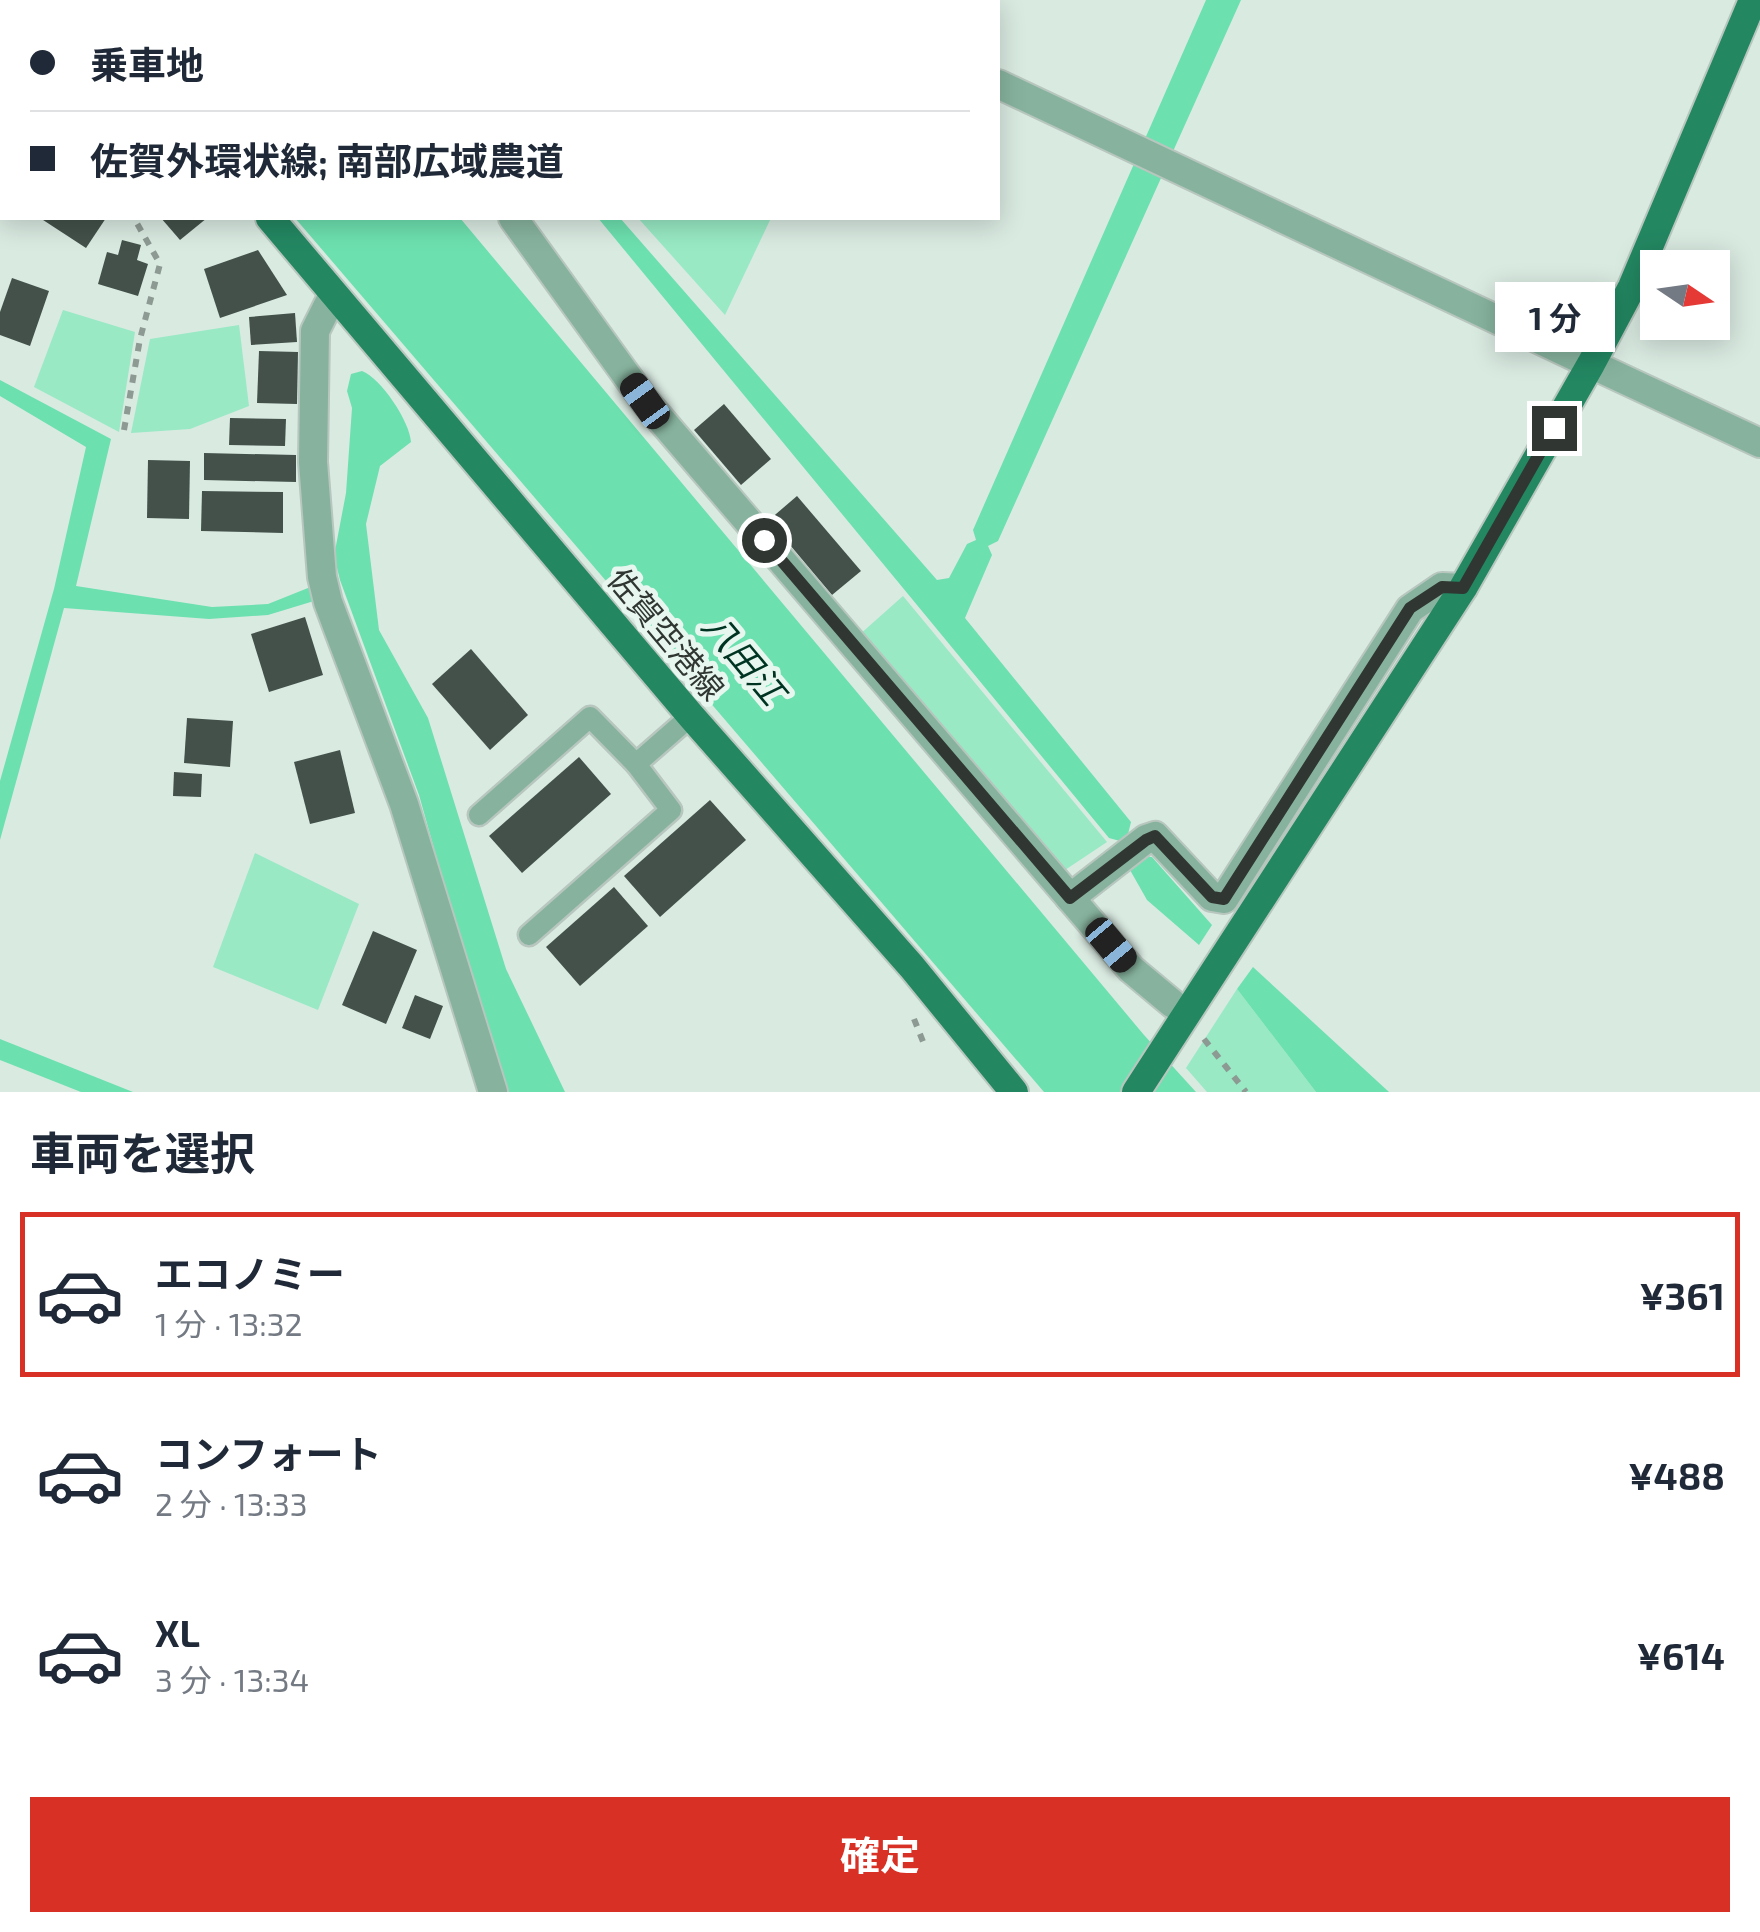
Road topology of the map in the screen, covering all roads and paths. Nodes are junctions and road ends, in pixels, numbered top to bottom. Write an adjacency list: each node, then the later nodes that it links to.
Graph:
1 (1753, 0): 7 (main road)
2 (1000, 85): 7 (street)
3 (135, 220): 8 (path)
4 (272, 220): 6 (main road, 佐賀空港線)
5 (514, 220): 14 (street)
6 (333, 295): 11 (main road, 佐賀空港線); 18 (street)
7 (1591, 364): 9 (street); 10 (main road)
8 (124, 430)
9 (1760, 443)
10 (1463, 588): 14 (street); 17 (main road)
11 (691, 716): 12 (lane); 19 (main road, 佐賀空港線)
12 (636, 764): 13 (lane); 15 (lane)
13 (479, 816)
14 (1070, 898): 16 (street)
15 (529, 935)
16 (1173, 1004)
17 (1186, 1032): 20 (main road); 21 (path)
18 (493, 1092)
19 (1014, 1092)
20 (1136, 1092)
21 (1246, 1092)

